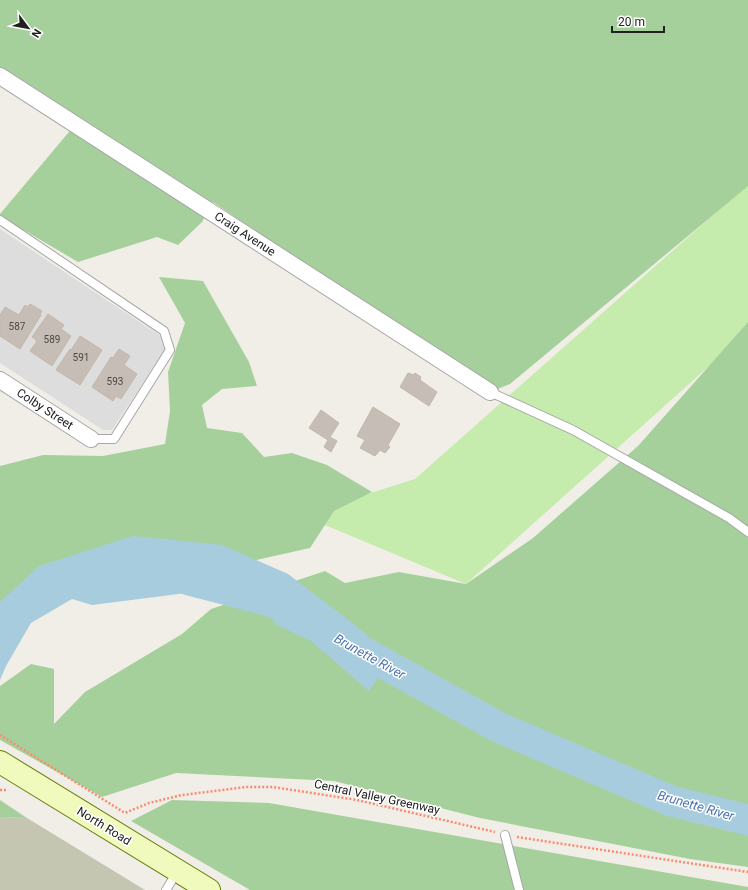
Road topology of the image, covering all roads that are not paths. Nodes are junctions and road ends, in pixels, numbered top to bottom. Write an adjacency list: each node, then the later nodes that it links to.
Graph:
1 (0, 76): 4 (street, Craig Avenue)
2 (0, 220): 5 (lane)
3 (0, 380): 5 (street, Colby Street)
4 (490, 392): 6 (lane)
5 (91, 439)
6 (748, 532)
7 (0, 762): 9 (main road, North Road)
8 (505, 835): 12 (lane)
9 (178, 871): 10 (lane); 11 (main road, North Road)
10 (166, 890)
11 (209, 890)
12 (519, 890)

